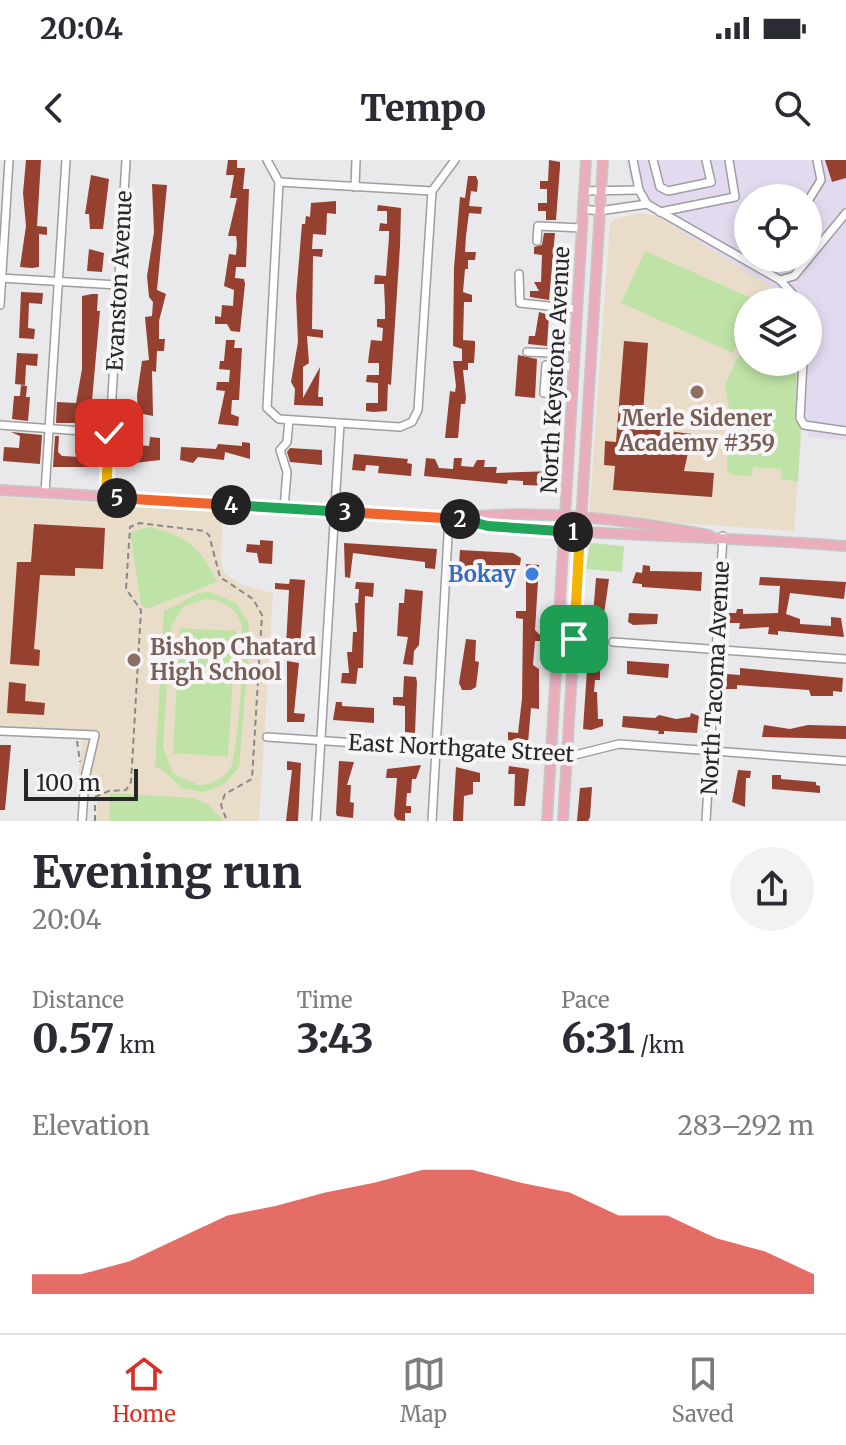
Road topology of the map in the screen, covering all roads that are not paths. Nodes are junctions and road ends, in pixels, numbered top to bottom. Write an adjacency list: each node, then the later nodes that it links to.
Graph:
1 (9, 160): 33 (street)
2 (66, 160): 35 (street)
3 (126, 160): 36 (street, Evanston Avenue)
4 (267, 160): 14 (street)
5 (356, 160): 16 (street)
6 (455, 160): 20 (street)
7 (586, 160): 21 (main road, North Keystone Avenue)
8 (603, 160): 18 (main road, North Keystone Avenue)
9 (633, 160): 19 (street)
10 (653, 160): 17 (street)
11 (708, 160): 17 (street)
12 (729, 160): 23 (street)
13 (817, 160): 15 (street)
14 (279, 182): 16 (street); 47 (street)
15 (819, 184)
16 (355, 187): 20 (street)
17 (688, 187): 23 (street)
18 (601, 190): 19 (street); 21 (street); 25 (main road, North Keystone Avenue)
19 (639, 190): 22 (street)
20 (432, 191): 48 (street)
21 (584, 191): 24 (main road, North Keystone Avenue)
22 (647, 204): 25 (street); 26 (street)
23 (692, 205): 26 (street)
24 (583, 209): 25 (street); 28 (main road, North Keystone Avenue)
25 (599, 211): 41 (main road, North Keystone Avenue)
26 (660, 212): 30 (street)
27 (846, 213): 34 (street)
28 (582, 228): 29 (street); 39 (main road, North Keystone Avenue)
29 (537, 241)
30 (734, 255)
31 (765, 272): 34 (street)
32 (519, 274): 39 (street)
33 (1, 278): 35 (street); 38 (street)
34 (780, 280): 37 (street)
35 (58, 282): 36 (street); 50 (street)
36 (118, 285): 52 (street, Evanston Avenue)
37 (787, 288)
38 (0, 305)
39 (577, 309): 40 (main road, North Keystone Avenue)
40 (576, 330): 41 (street); 42 (main road, North Keystone Avenue)
41 (592, 331): 60 (main road, North Keystone Avenue)
42 (574, 348): 43 (street); 44 (main road, North Keystone Avenue)
43 (527, 352)
44 (574, 367): 46 (street); 59 (main road, North Keystone Avenue)
45 (802, 376): 51 (street)
46 (544, 393)
47 (289, 420): 48 (street); 56 (street)
48 (340, 424): 57 (street)
49 (0, 425): 50 (street)
50 (49, 429): 52 (street); 54 (street)
51 (846, 431)
52 (109, 433): 55 (street, Evanston Avenue)
53 (0, 490): 54 (main road)
54 (45, 493): 55 (main road)
55 (106, 497): 56 (main road)
56 (284, 508): 57 (main road)
57 (335, 511): 58 (main road); 71 (street)
58 (453, 518): 59 (main road); 61 (main road); 72 (street)
59 (564, 519): 60 (main road); 61 (main road, North Keystone Avenue)
60 (581, 520): 62 (main road, North Keystone Avenue); 63 (main road)
61 (564, 531): 62 (main road); 74 (main road, North Keystone Avenue)
62 (580, 532): 63 (main road); 75 (main road, North Keystone Avenue)
63 (709, 535): 64 (main road)
64 (723, 536): 65 (main road); 67 (street, North Tacoma Avenue)
65 (846, 546)
66 (613, 642): 67 (street)
67 (716, 650): 68 (street); 73 (street, North Tacoma Avenue)
68 (846, 659)
69 (0, 731): 77 (street)
70 (267, 737): 71 (street, East Northgate Street)
71 (321, 741): 72 (street, East Northgate Street); 78 (street)
72 (436, 750): 74 (street, East Northgate Street); 79 (street)
73 (711, 751): 75 (street, East Northgate Street); 76 (street, East Northgate Street); 82 (street, North Tacoma Avenue)
74 (550, 756): 75 (street, East Northgate Street); 80 (main road, North Keystone Avenue)
75 (567, 757): 81 (main road, North Keystone Avenue)
76 (846, 761)
77 (82, 821)
78 (316, 821)
79 (432, 821)
80 (547, 821)
81 (563, 821)
82 (706, 821)

